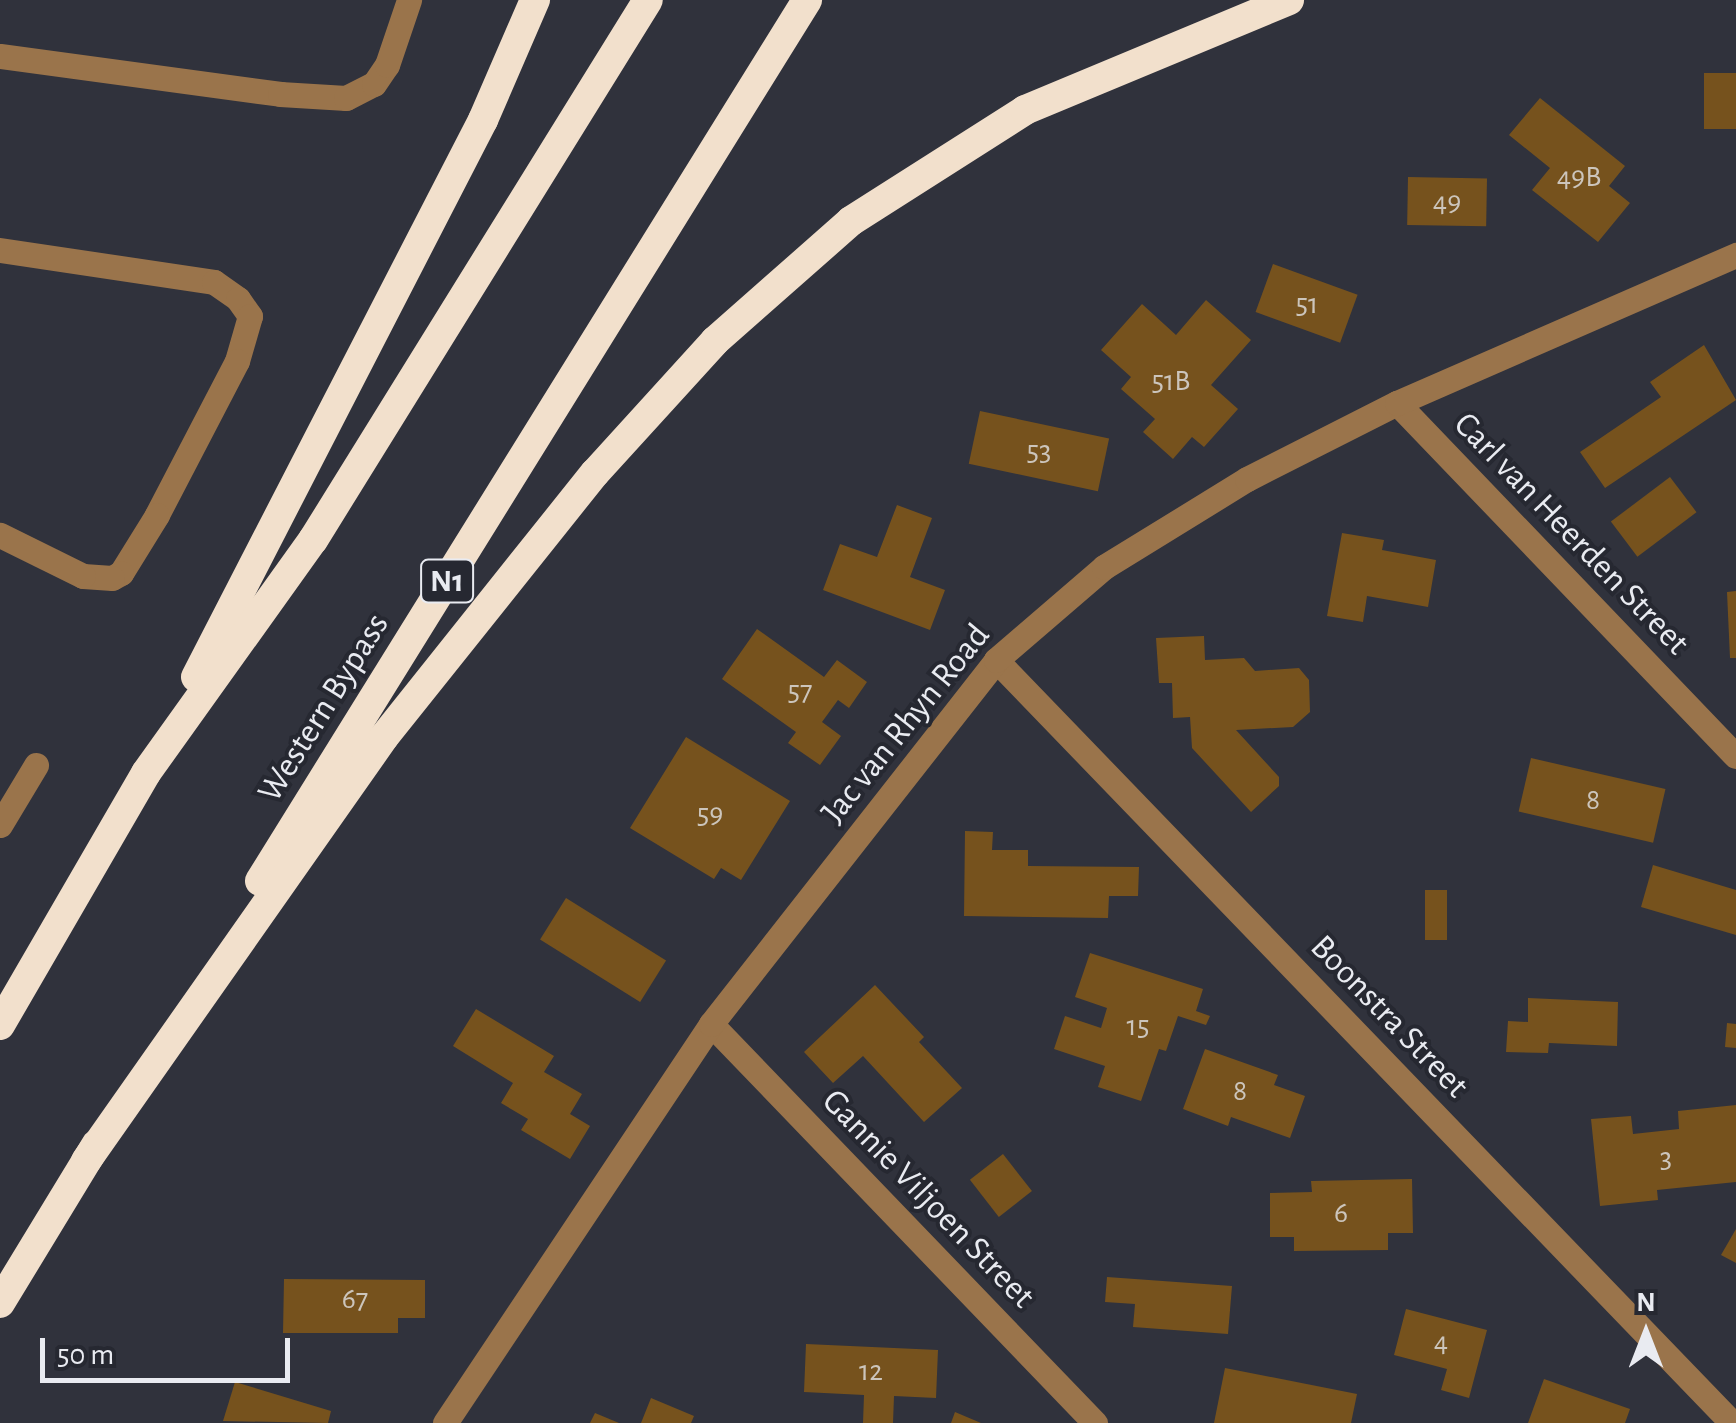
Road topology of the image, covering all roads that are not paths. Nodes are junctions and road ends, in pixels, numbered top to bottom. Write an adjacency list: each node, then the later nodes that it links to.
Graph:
1 (409, 0): 6 (street)
2 (534, 0): 14 (highway)
3 (648, 0): 14 (highway)
4 (807, 0): 18 (highway, Western Bypass / N1)
5 (1289, 0): 18 (highway)
6 (0, 56)
7 (0, 250): 10 (street)
8 (1736, 255): 9 (street, Jac van Rhyn Road)
9 (1397, 403): 11 (street, Jac van Rhyn Road); 12 (street, Carl van Heerden Street)
10 (0, 535)
11 (996, 660): 16 (street, Jac van Rhyn Road); 22 (street, Boonstra Street)
12 (1736, 756)
13 (36, 765): 15 (street)
14 (146, 774): 17 (highway)
15 (0, 825)
16 (711, 1024): 20 (street, Jac van Rhyn Road); 21 (street, Gannie Viljoen Street)
17 (0, 1025)
18 (86, 1161): 19 (highway, Western Bypass / N1)
19 (0, 1303)
20 (446, 1423)
21 (1096, 1423)
22 (1732, 1423)

